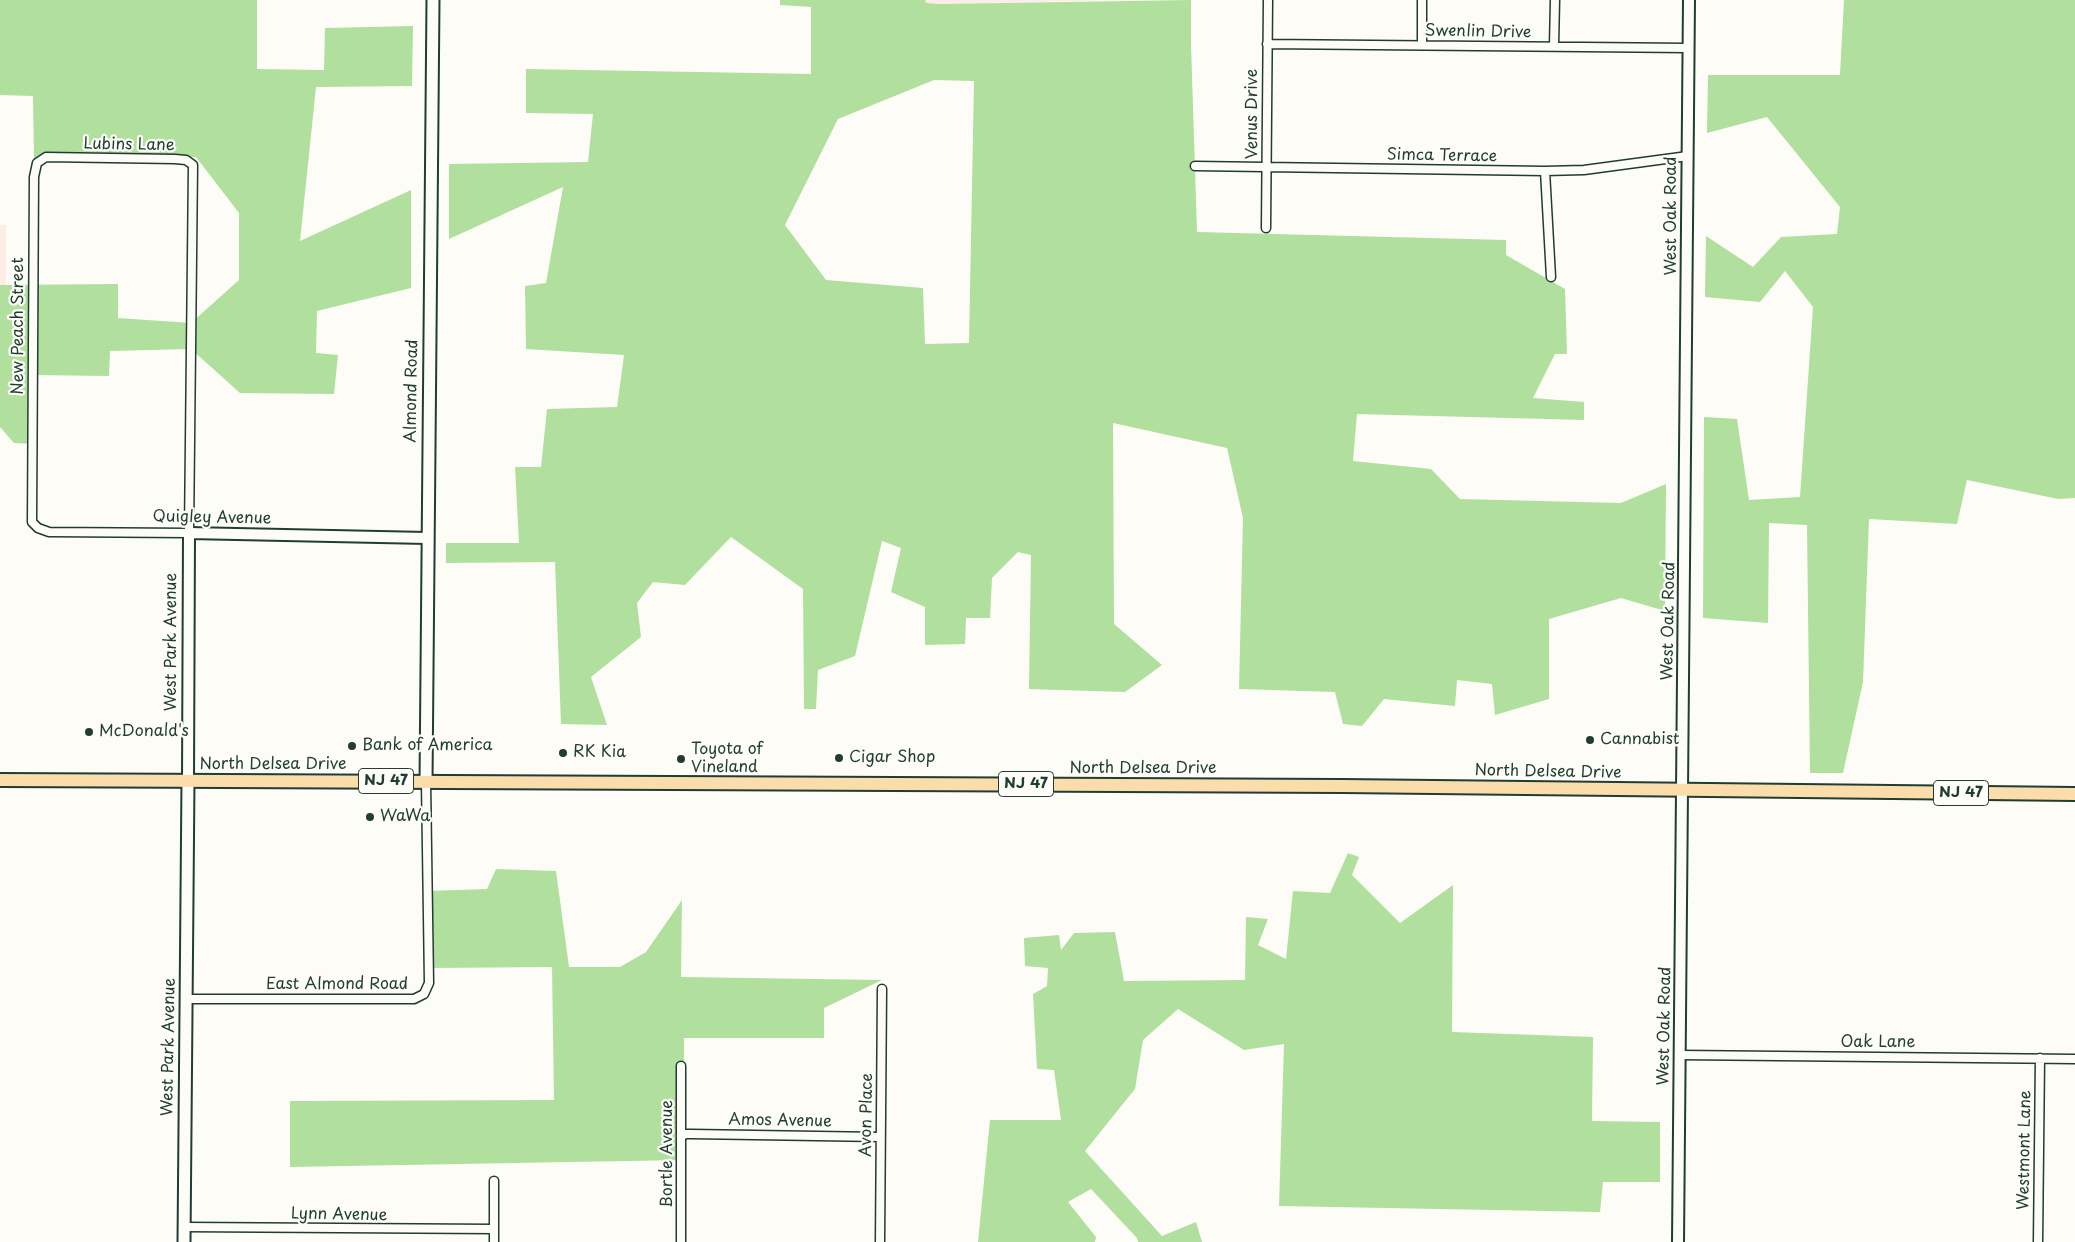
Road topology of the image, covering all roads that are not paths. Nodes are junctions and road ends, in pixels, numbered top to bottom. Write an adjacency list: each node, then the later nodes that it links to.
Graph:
1 (433, 0): 20 (main road, Almond Road)
2 (1268, 0): 6 (street, Venus Drive)
3 (1422, 0): 7 (street)
4 (1555, 0): 8 (street)
5 (1689, 0): 9 (street, West Oak Road)
6 (1267, 44): 7 (street, Swenlin Drive); 13 (street, Venus Drive)
7 (1422, 45): 8 (street, Swenlin Drive)
8 (1554, 46): 9 (street, Swenlin Drive)
9 (1688, 48): 10 (street, West Oak Road)
10 (1688, 156): 14 (street, Simca Terrace); 24 (street, West Oak Road)
11 (37, 163): 15 (street, Lubins Lane); 18 (street, New Peach Street)
12 (1195, 166): 13 (street, Simca Terrace)
13 (1266, 167): 14 (street, Simca Terrace); 16 (street, Venus Drive)
14 (1545, 171): 17 (street)
15 (192, 192): 19 (street, West Park Avenue)
16 (1266, 228)
17 (1551, 277)
18 (32, 489): 19 (street, Quigley Avenue)
19 (189, 533): 20 (street, Quigley Avenue); 22 (street, West Park Avenue)
20 (427, 538): 23 (main road, Almond Road)
21 (0, 780): 22 (main road, North Delsea Drive / NJ 47)
22 (188, 780): 23 (main road, North Delsea Drive / NJ 47); 27 (main road, West Park Avenue)
23 (426, 782): 24 (main road, North Delsea Drive / NJ 47); 27 (street, East Almond Road)
24 (1682, 790): 25 (main road, North Delsea Drive / NJ 47); 28 (street, West Oak Road)
25 (2075, 794)
26 (882, 989): 33 (street, Avon Place)
27 (186, 999): 35 (main road, West Park Avenue)
28 (1680, 1055): 29 (street, Oak Lane); 41 (street, West Oak Road)
29 (2040, 1058): 30 (street, Oak Lane); 42 (street, Westmont Lane)
30 (2075, 1059)
31 (681, 1066): 32 (street, Bortle Avenue)
32 (681, 1137): 33 (street, Amos Avenue); 39 (street, Bortle Avenue)
33 (880, 1137): 40 (street, Avon Place)
34 (494, 1181): 36 (street)
35 (184, 1226): 36 (street, Lynn Avenue); 37 (main road, West Park Avenue)
36 (494, 1229): 38 (street)
37 (184, 1242)
38 (494, 1242)
39 (681, 1242)
40 (880, 1242)
41 (1678, 1242)
42 (2038, 1242)

